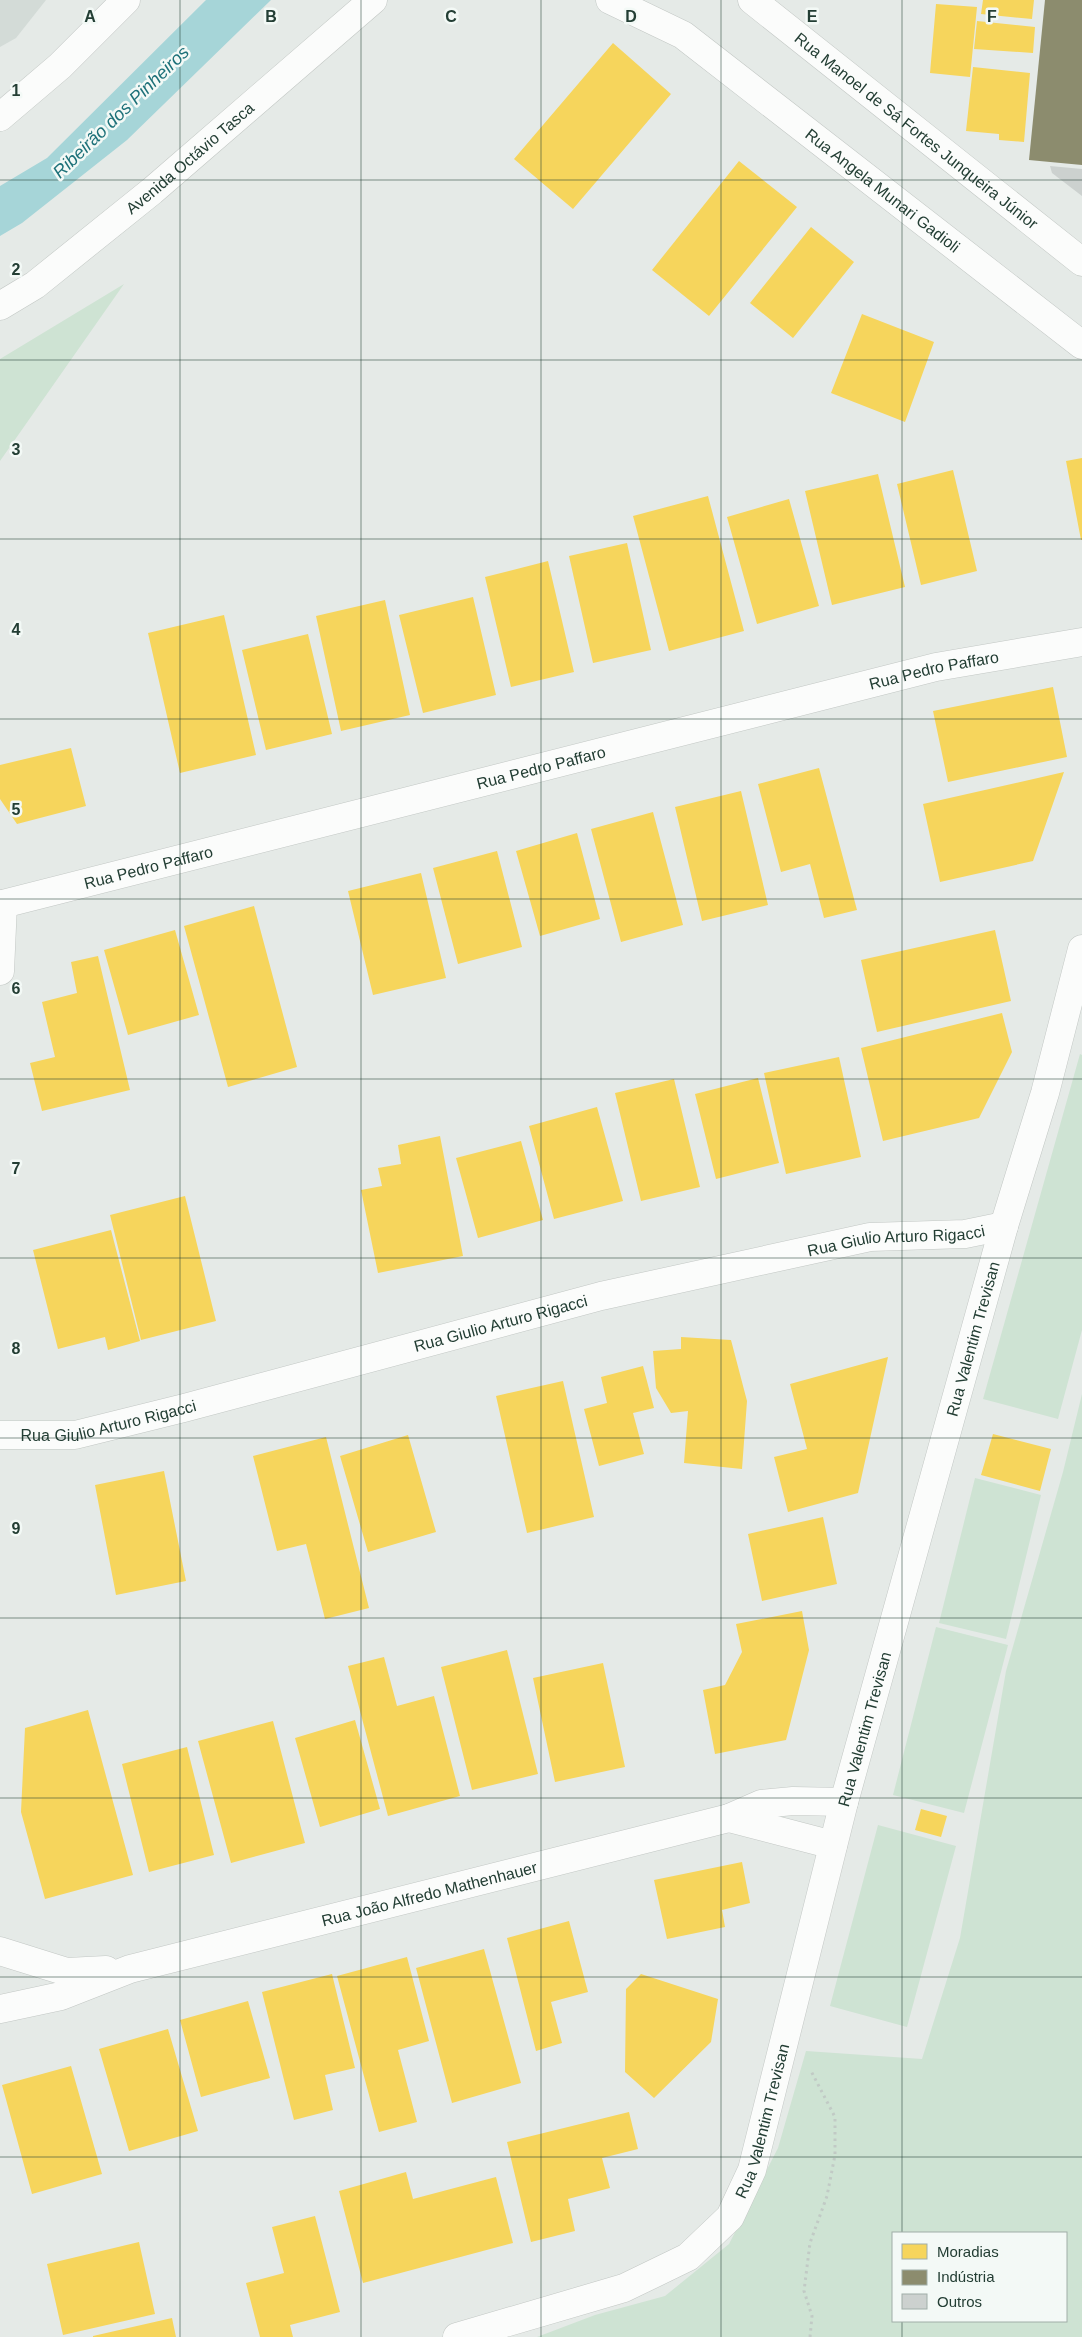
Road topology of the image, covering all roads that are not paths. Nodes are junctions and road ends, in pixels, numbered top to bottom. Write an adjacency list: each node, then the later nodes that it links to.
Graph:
1 (126, 0): 7 (street)
2 (373, 0): 9 (street, Avenida Octávio Tasca)
3 (610, 0): 6 (street)
4 (656, 0): 6 (street)
5 (752, 0): 8 (street, Rua Manoel de Sá Fortes Junqueira Júnior)
6 (683, 35): 10 (street, Rua Angela Munari Gadioli)
7 (0, 117)
8 (1082, 262)
9 (0, 306)
10 (1082, 345)
11 (1082, 642): 12 (street, Rua Pedro Paffaro)
12 (2, 902): 14 (street)
13 (1082, 949): 15 (street, Rua Valentim Trevisan)
14 (0, 971)
15 (1004, 1226): 16 (street, Rua Giulio Arturo Rigacci); 17 (street, Rua Valentim Trevisan)
16 (0, 1435)
17 (844, 1802): 18 (street, Rua João Alfredo Mathenhauer); 19 (street, Rua Valentim Trevisan)
18 (729, 1818): 19 (street, Rua João Alfredo Mathenhauer); 21 (street, Rua João Alfredo Mathenhauer)
19 (833, 1845): 23 (street, Rua Valentim Trevisan)
20 (0, 1952): 21 (street, Rua João Alfredo Mathenhauer)
21 (130, 1969): 22 (street, Rua João Alfredo Mathenhauer)
22 (0, 2009)
23 (457, 2337)

